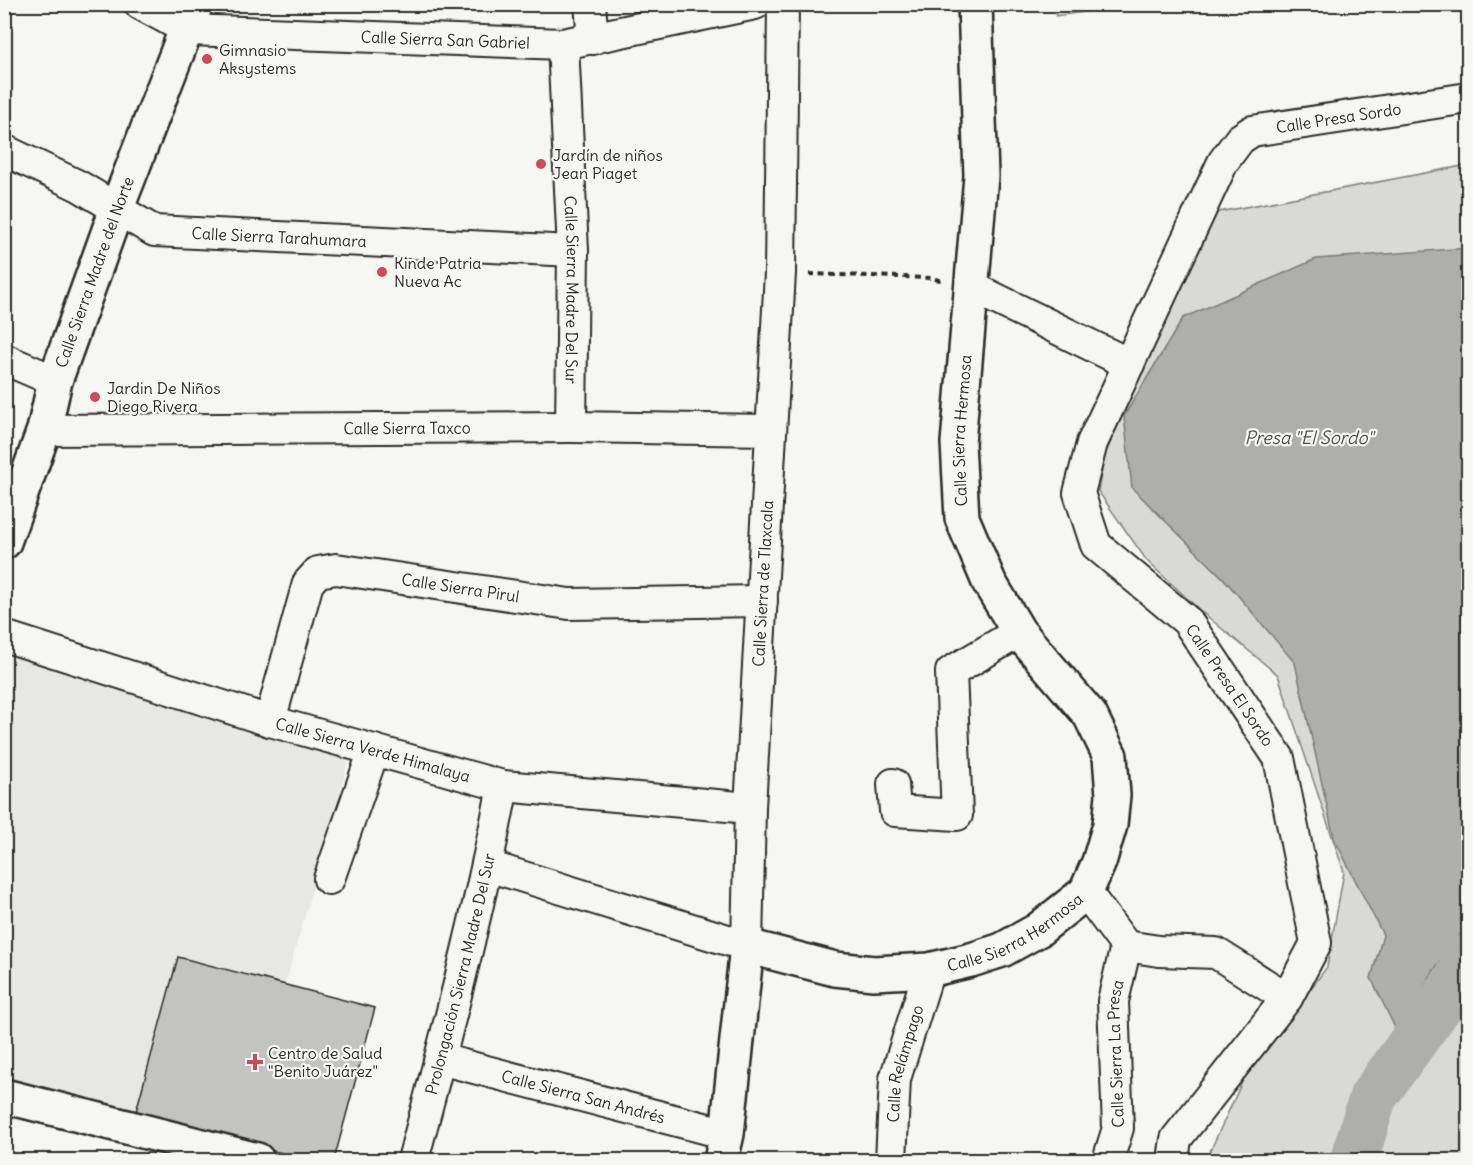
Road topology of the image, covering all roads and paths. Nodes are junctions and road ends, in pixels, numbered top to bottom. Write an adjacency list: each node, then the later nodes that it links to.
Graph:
1 (140, 4): 6 (street, Calle Sierra San Gabriel)
2 (590, 4): 7 (street)
3 (755, 4): 7 (street, Calle Sierra San Gabriel)
4 (783, 4): 14 (street, Calle Sierra de Tlaxcala)
5 (975, 4): 15 (street, Calle Sierra Hermosa)
6 (192, 17): 8 (street, Calle Sierra San Gabriel); 12 (street, Calle Sierra Madre del Norte)
7 (593, 39): 8 (street, Calle Sierra San Gabriel)
8 (563, 44): 13 (street, Calle Sierra Madre Del Sur)
9 (1468, 98): 11 (street, Calle Presa Sordo)
10 (4, 150): 12 (street, Calle Sierra Tarahumara)
11 (1223, 162): 17 (street, Calle Presa El Sordo)
12 (117, 208): 13 (street, Calle Sierra Tarahumara); 18 (street, Calle Sierra Madre del Norte)
13 (573, 251): 19 (street, Calle Sierra Madre Del Sur)
14 (780, 273): 15 (path); 21 (street, Calle Sierra de Tlaxcala)
15 (972, 287): 17 (street); 24 (street, Calle Sierra Hermosa)
16 (4, 359): 18 (street)
17 (1129, 364): 37 (street, Calle Presa El Sordo)
18 (56, 381): 20 (street, Calle Sierra Madre del Norte)
19 (571, 427): 20 (street, Calle Sierra Taxco); 21 (street, Calle Sierra Taxco)
20 (44, 430): 22 (street, Calle Sierra Madre del Norte)
21 (770, 430): 23 (street, Calle Sierra de Tlaxcala)
22 (4, 542)
23 (762, 601): 26 (street, Calle Sierra Pirul); 30 (street, Calle Sierra de Tlaxcala)
24 (1019, 632): 28 (street); 33 (street, Calle Sierra Hermosa)
25 (4, 636): 26 (street, Calle Sierra Verde Himalaya)
26 (270, 721): 27 (street, Calle Sierra Verde Himalaya)
27 (374, 750): 29 (street, Calle Sierra Verde Himalaya); 32 (street)
28 (893, 784)
29 (503, 786): 30 (street, Calle Sierra Verde Himalaya); 31 (street, Prolongación Sierra Madre Del Sur)
30 (750, 808): 34 (street, Calle Sierra de Tlaxcala)
31 (488, 866): 34 (street, Calle Sierra Hermosa); 38 (street, Prolongación Sierra Madre Del Sur)
32 (328, 879)
33 (1086, 892): 35 (street); 36 (street, Calle Sierra Hermosa)
34 (747, 946): 36 (street, Calle Sierra Hermosa); 40 (street, Calle Sierra de Tlaxcala)
35 (1126, 946): 37 (street); 44 (street, Calle Sierra La Presa)
36 (929, 970): 43 (street, Calle Relámpago)
37 (1287, 998): 45 (street, Calle Presa El Sordo)
38 (440, 1059): 40 (street, Calle Sierra San Andrés); 42 (street, Prolongación Sierra Madre Del Sur)
39 (4, 1096): 41 (street)
40 (724, 1147)
41 (257, 1161)
42 (413, 1161)
43 (891, 1161)
44 (1108, 1161)
45 (1173, 1161)

